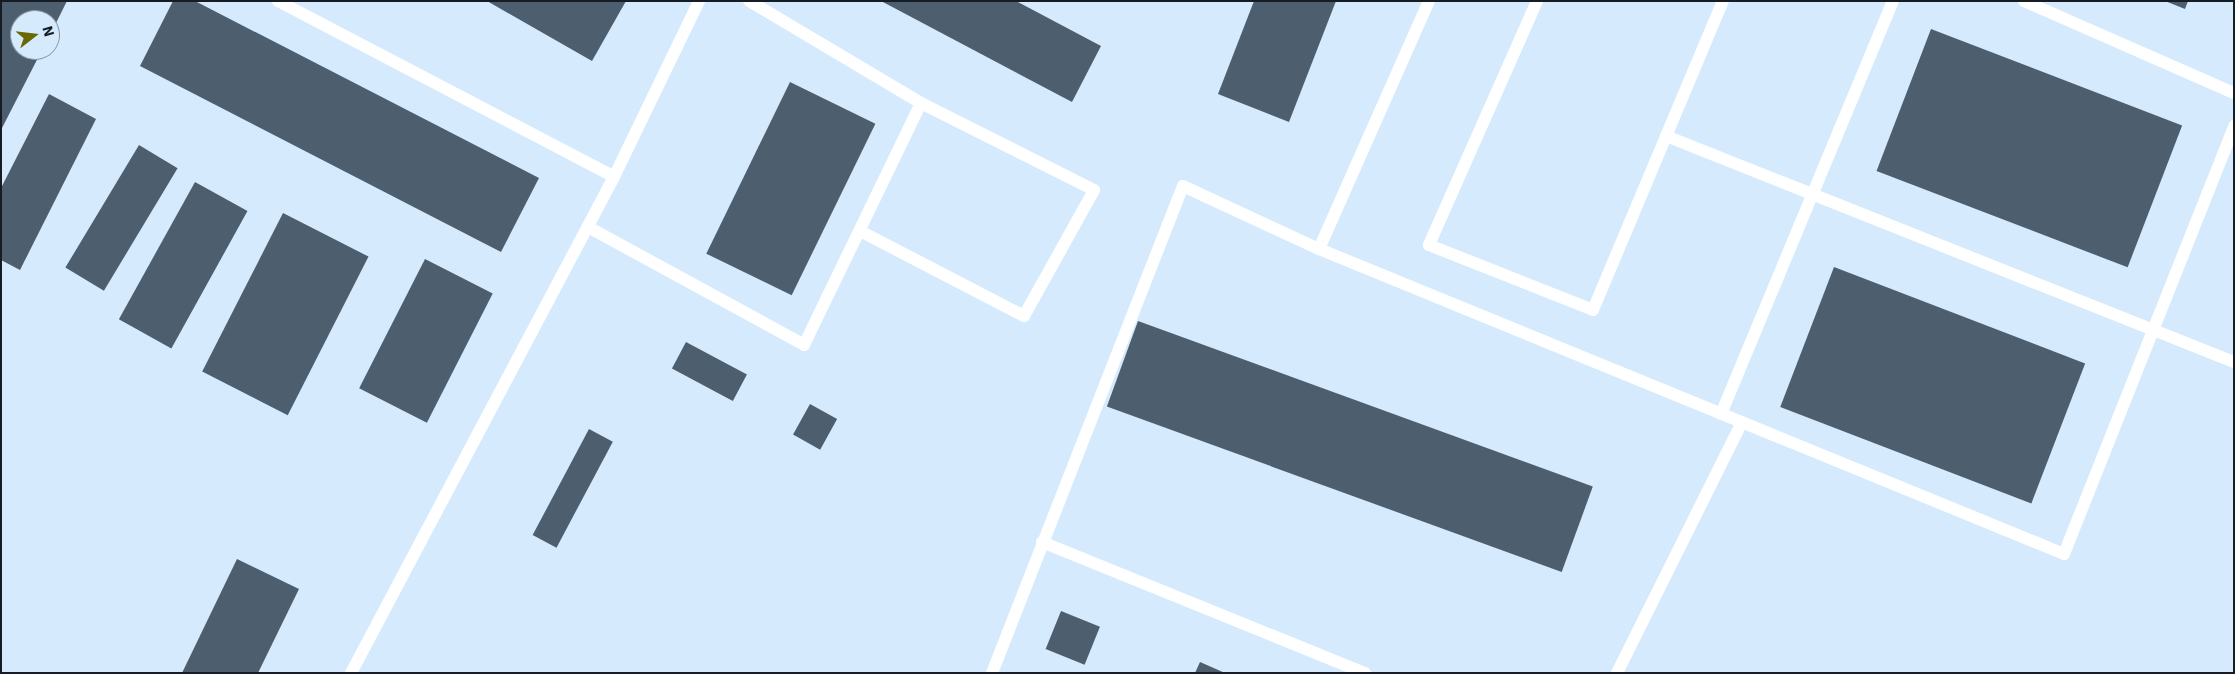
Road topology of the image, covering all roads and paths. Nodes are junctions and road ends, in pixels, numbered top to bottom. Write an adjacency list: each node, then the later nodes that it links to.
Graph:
1 (278, 1): 13 (lane)
2 (699, 1): 13 (lane)
3 (749, 1): 10 (lane)
4 (1429, 1): 17 (lane)
5 (1537, 1): 12 (lane)
6 (1722, 1): 12 (lane)
7 (1893, 1): 14 (lane)
8 (2024, 1): 9 (lane)
9 (2234, 93)
10 (921, 103): 16 (lane); 16 (lane)
11 (2234, 126): 18 (lane)
12 (1666, 136): 14 (lane)
13 (614, 176): 15 (lane)
14 (1813, 194): 18 (lane); 20 (lane)
15 (588, 227): 16 (lane); 23 (lane)
16 (860, 231)
17 (1319, 250): 20 (lane); 22 (lane)
18 (2153, 330): 19 (lane); 21 (lane)
19 (2234, 362)
20 (1721, 414): 21 (lane)
21 (1742, 422): 26 (lane)
22 (1042, 542): 24 (lane); 25 (lane)
23 (351, 673)
24 (992, 673)
25 (1365, 673)
26 (1617, 673)

